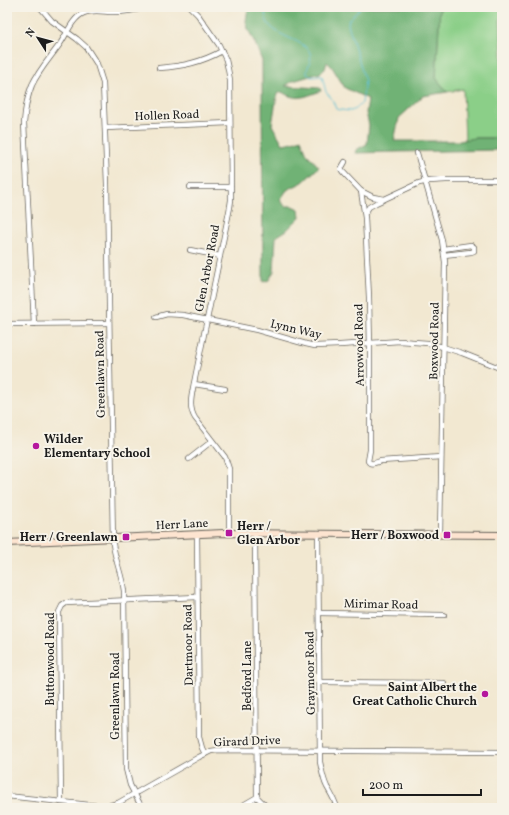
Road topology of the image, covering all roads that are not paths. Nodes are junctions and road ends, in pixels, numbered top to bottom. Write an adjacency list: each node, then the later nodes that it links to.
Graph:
1 (40, 7): 4 (street, Greenlawn Road)
2 (147, 7): 4 (street)
3 (190, 7): 5 (street, Glen Arbor Road)
4 (67, 32): 8 (street, Greenlawn Road); 26 (street)
5 (222, 51): 6 (street); 7 (street, Glen Arbor Road)
6 (158, 68)
7 (230, 123): 8 (street, Hollen Road); 14 (street, Glen Arbor Road)
8 (105, 128): 24 (street, Greenlawn Road)
9 (417, 153): 12 (street, Boxwood Road)
10 (345, 162): 15 (street)
11 (502, 180): 12 (street)
12 (425, 182): 16 (street); 18 (street, Boxwood Road)
13 (190, 187): 14 (street)
14 (231, 187): 21 (street, Glen Arbor Road)
15 (361, 191): 16 (street); 17 (street, Arrowood Road)
16 (384, 199): 17 (street)
17 (364, 213): 27 (street, Arrowood Road)
18 (443, 249): 20 (street, Boxwood Road); 20 (street)
19 (190, 250): 21 (street)
20 (444, 255): 28 (street, Boxwood Road)
21 (220, 256): 23 (street, Glen Arbor Road)
22 (156, 317): 23 (street, Lynn Way)
23 (207, 320): 27 (street, Lynn Way); 30 (street, Glen Arbor Road)
24 (109, 323): 26 (street); 41 (street, Greenlawn Road)
25 (7, 324): 26 (street)
26 (34, 324)
27 (370, 343): 28 (street, Lynn Way); 33 (street, Arrowood Road)
28 (444, 346): 29 (street, Lynn Way); 33 (street, Boxwood Road)
29 (502, 369)
30 (194, 384): 31 (street); 32 (street, Glen Arbor Road)
31 (225, 389)
32 (212, 441): 34 (street); 35 (street, Glen Arbor Road)
33 (441, 457): 39 (street, Boxwood Road)
34 (189, 459)
35 (229, 533): 36 (main road, Herr Lane); 38 (main road, Herr Lane)
36 (255, 533): 37 (main road, Herr Lane); 49 (street, Bedford Lane)
37 (318, 533): 39 (main road, Herr Lane); 45 (street, Graymoor Road)
38 (197, 534): 41 (main road, Herr Lane); 43 (street, Dartmoor Road)
39 (440, 534): 40 (main road, Herr Lane)
40 (502, 535)
41 (113, 538): 42 (main road, Herr Lane); 44 (street, Greenlawn Road)
42 (7, 543)
43 (197, 597): 44 (street, Buttonwood Road); 52 (street, Dartmoor Road)
44 (124, 600): 53 (street, Greenlawn Road); 56 (street, Buttonwood Road)
45 (319, 614): 46 (street, Mirimar Road); 47 (street, Graymoor Road)
46 (444, 615)
47 (320, 682): 48 (street); 50 (street, Graymoor Road)
48 (444, 683)
49 (257, 750): 50 (street, Girard Drive); 52 (street, Girard Drive); 55 (street, Bedford Lane)
50 (320, 750): 51 (street, Girard Drive); 60 (street, Graymoor Road)
51 (502, 752)
52 (205, 754): 53 (street, Girard Drive)
53 (134, 794): 56 (street, Girard Drive); 57 (street, Greenlawn Road)
54 (7, 796): 56 (street, Girard Drive)
55 (257, 797): 58 (street); 59 (street)
56 (61, 802)
57 (142, 808)
58 (238, 808)
59 (268, 808)
60 (337, 808)

